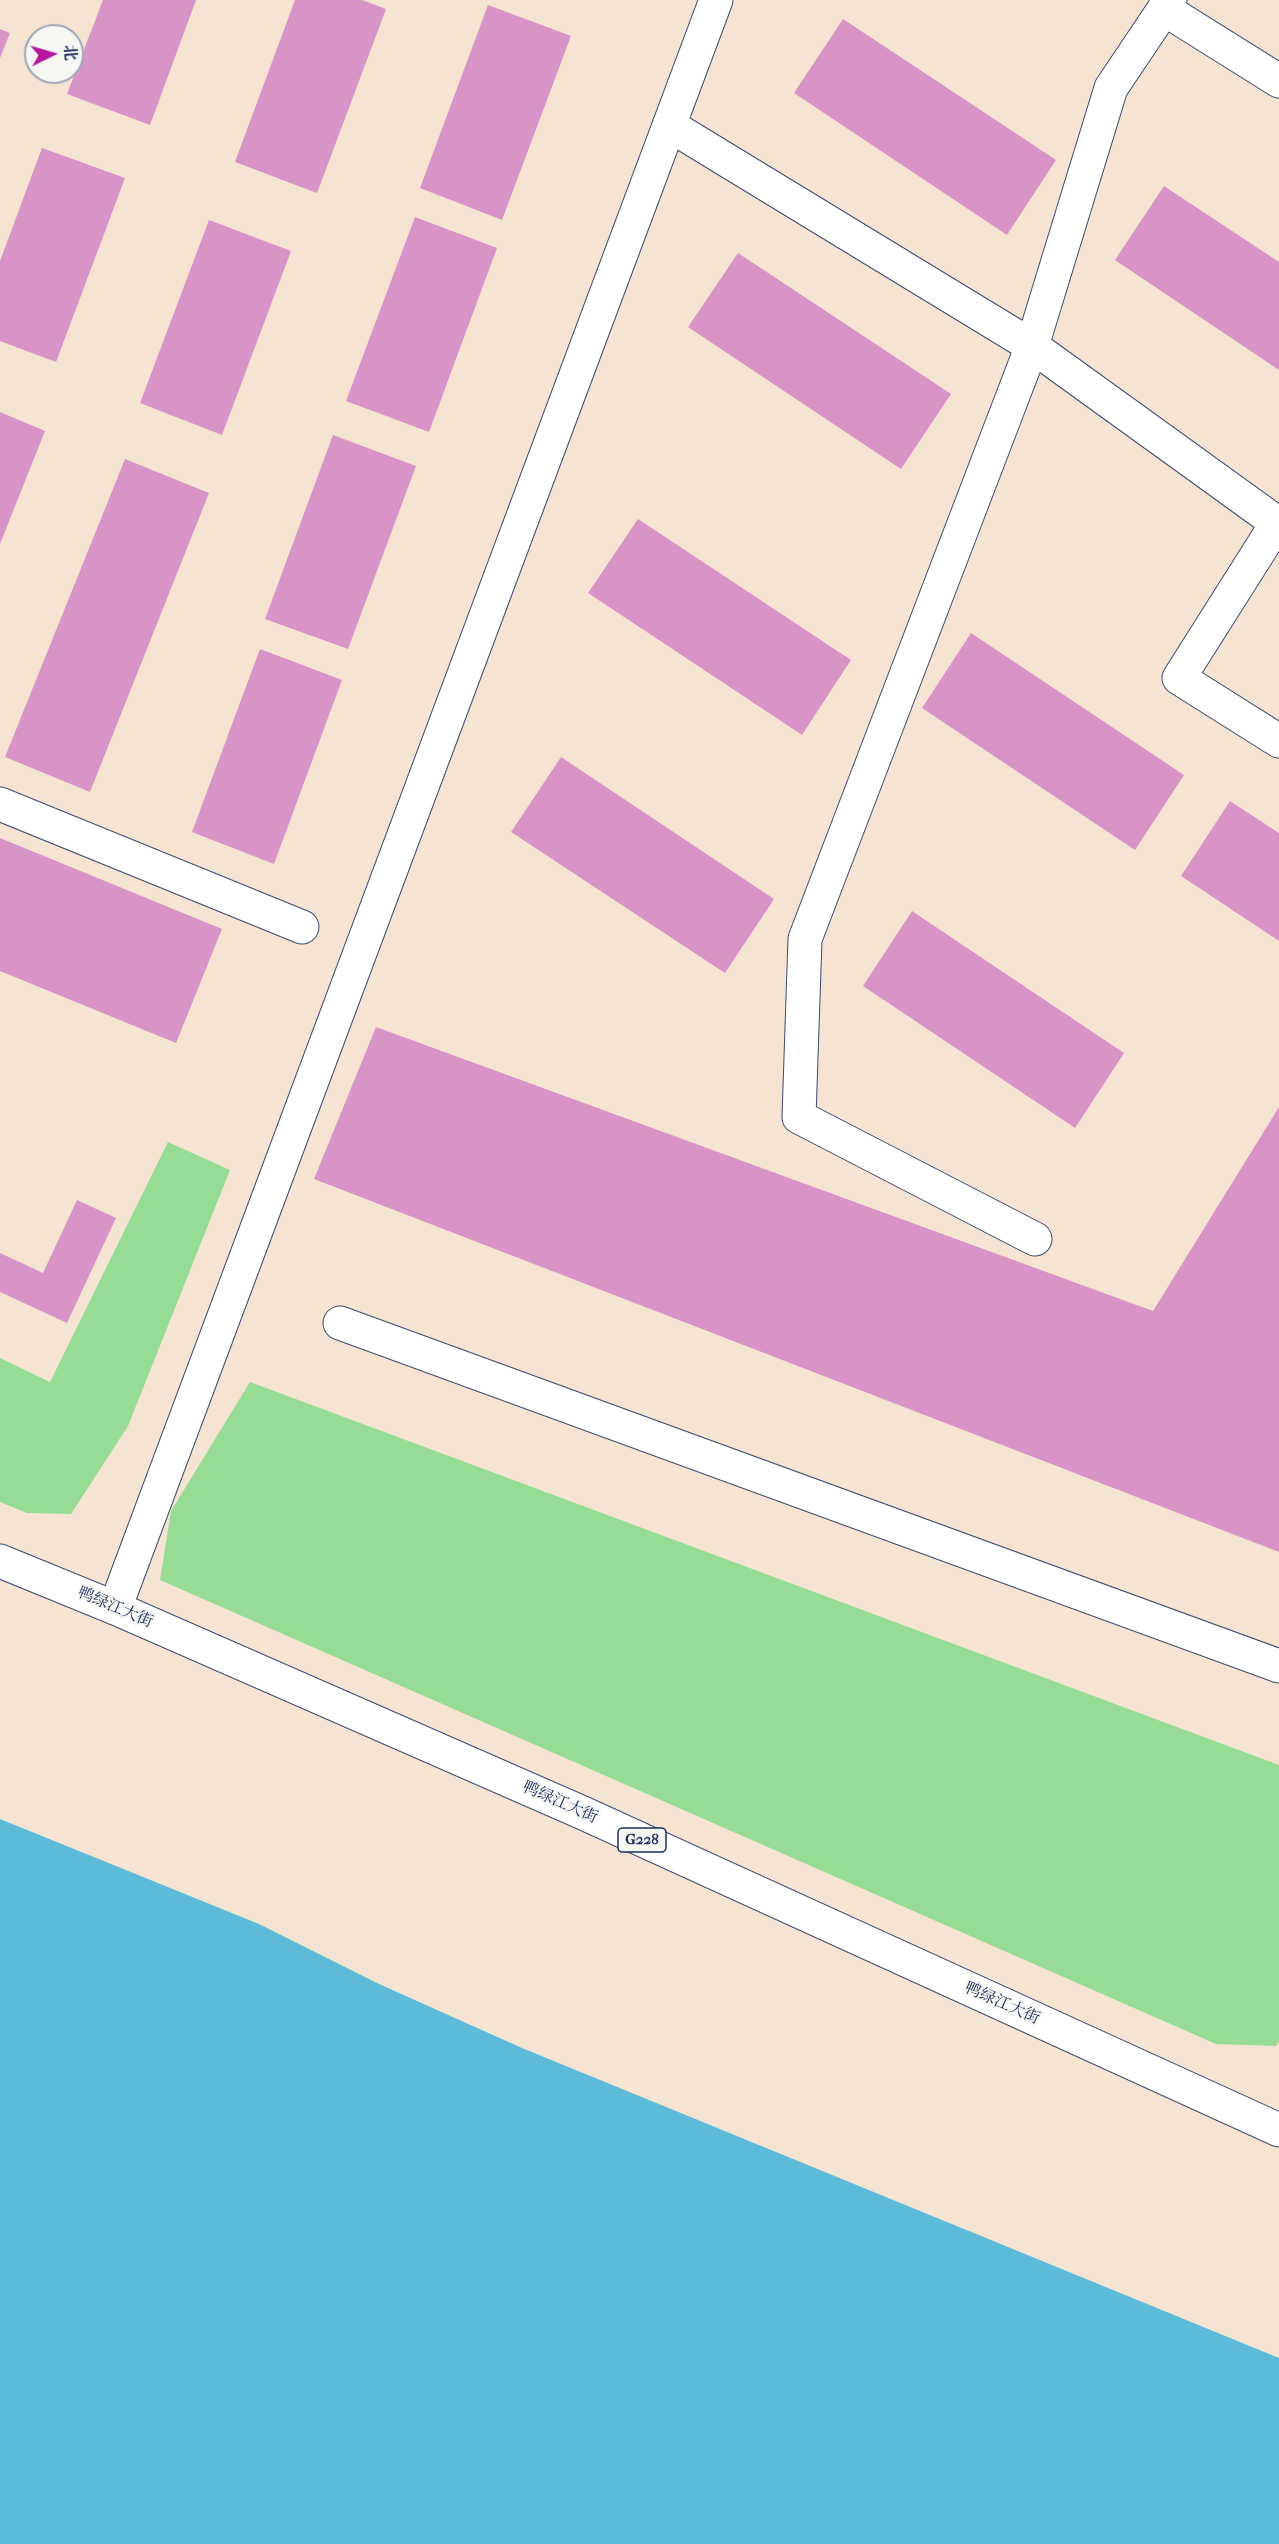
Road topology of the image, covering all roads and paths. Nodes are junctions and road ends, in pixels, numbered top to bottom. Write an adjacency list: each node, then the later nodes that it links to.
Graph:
1 (716, 0): 4 (main road)
2 (1167, 4): 3 (main road); 5 (main road)
3 (1279, 81)
4 (669, 125): 5 (main road); 12 (main road)
5 (1032, 346): 6 (main road); 9 (main road)
6 (1279, 741)
7 (0, 804): 8 (main road)
8 (302, 927)
9 (1035, 1239)
10 (340, 1323): 13 (main road)
11 (0, 1561): 12 (main road, 鸭绿江大街 / G228)
12 (115, 1608): 14 (main road, 鸭绿江大街 / G228)
13 (1279, 1666)
14 (1279, 2130)

